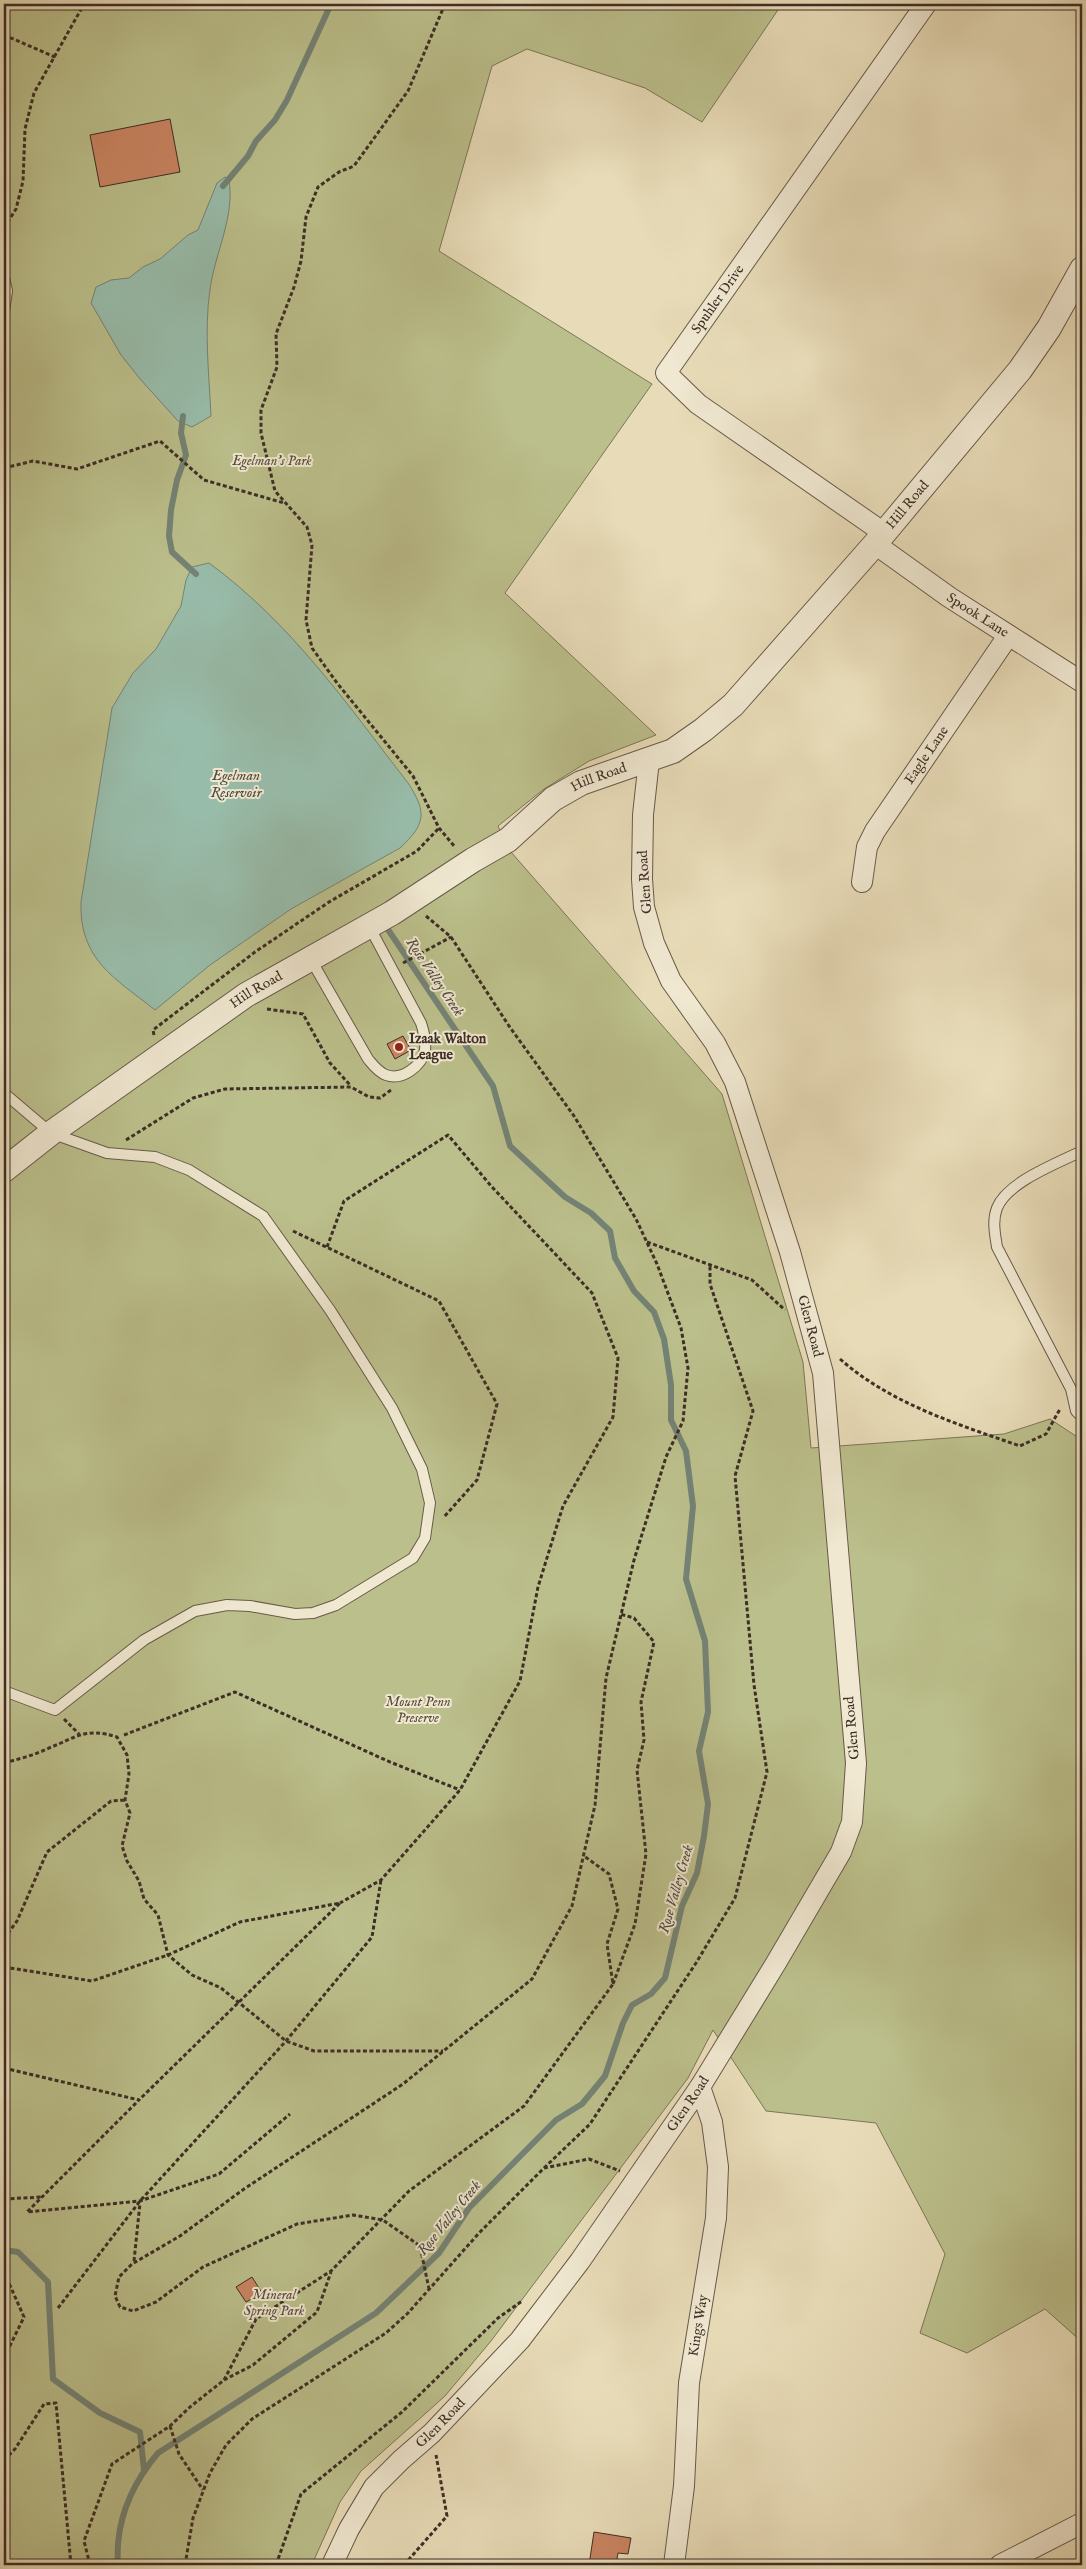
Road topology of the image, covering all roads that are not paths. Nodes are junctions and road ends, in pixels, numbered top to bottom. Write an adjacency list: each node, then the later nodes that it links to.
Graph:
1 (926, 4): 5 (street, Spuhler Drive)
2 (1082, 269): 5 (street, Hill Road)
3 (4, 277): 4 (lane)
4 (4, 311)
5 (879, 539): 6 (street, Spook Lane); 8 (street, Hill Road)
6 (1008, 636): 7 (street, Spook Lane); 9 (street, Eagle Lane)
7 (1082, 682)
8 (649, 760): 10 (street, Hill Road); 18 (street, Glen Road)
9 (862, 882)
10 (369, 925): 11 (street, Hill Road); 11 (lane)
11 (310, 957): 13 (street, Hill Road)
12 (4, 1093): 13 (lane)
13 (51, 1133): 15 (street, Hill Road); 17 (lane)
14 (1082, 1151): 16 (lane)
15 (4, 1170)
16 (1082, 1417)
17 (4, 1691)
18 (700, 2087): 20 (street, Glen Road); 21 (street, Kings Way)
19 (1082, 2523): 22 (street)
20 (332, 2565)
21 (674, 2565)
22 (1000, 2565)

